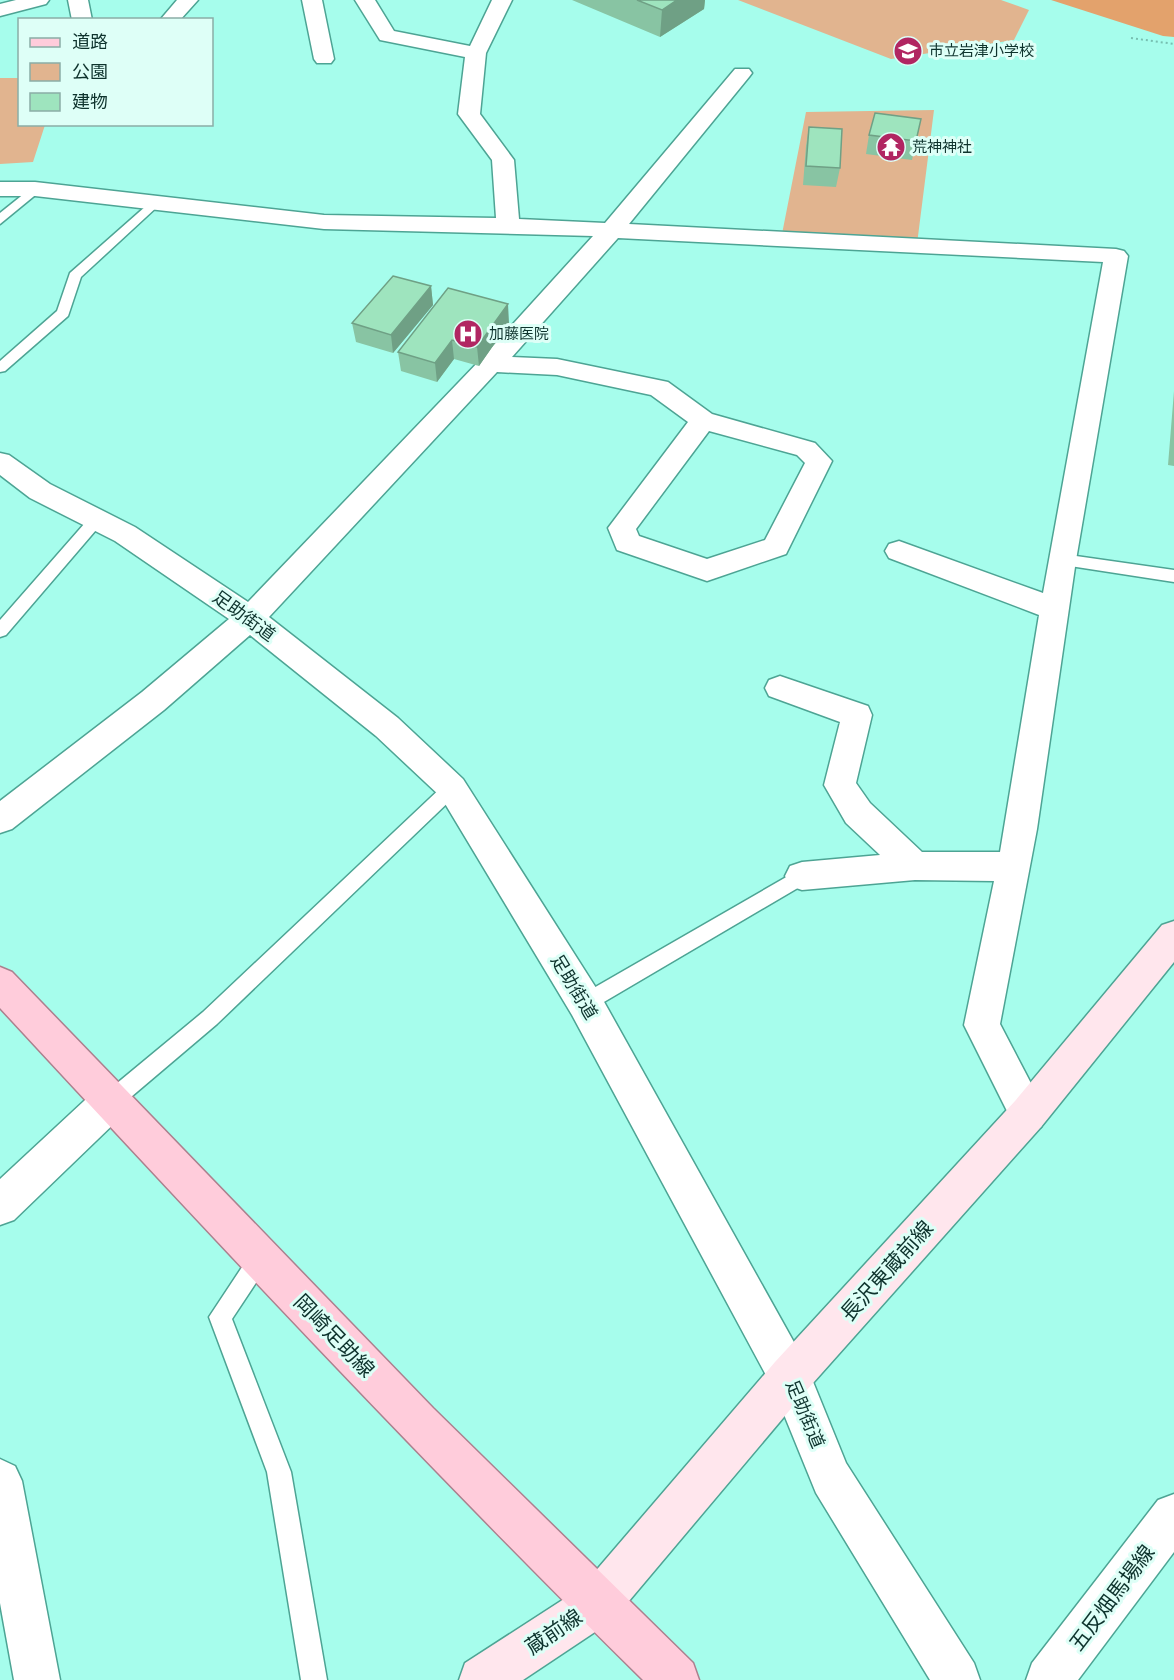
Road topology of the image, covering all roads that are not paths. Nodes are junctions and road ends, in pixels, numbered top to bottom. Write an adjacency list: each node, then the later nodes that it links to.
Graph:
1 (39, 0): 7 (street)
2 (78, 0): 8 (street)
3 (188, 0): 9 (street)
4 (312, 0): 11 (street)
5 (366, 0): 10 (street)
6 (502, 0): 10 (street)
7 (0, 10)
8 (82, 18)
9 (171, 18)
10 (477, 53): 17 (street)
11 (324, 59)
12 (742, 74): 18 (street)
13 (0, 189): 14 (street)
14 (35, 189): 15 (street); 16 (lane)
15 (154, 203): 17 (street); 20 (lane)
16 (0, 220)
17 (508, 225): 18 (street)
18 (610, 232): 19 (street); 25 (street)
19 (491, 364): 21 (street); 28 (street)
20 (0, 368)
21 (703, 420): 21 (street)
22 (0, 462): 23 (street, 足助街道)
23 (97, 519): 28 (street, 足助街道); 29 (lane)
24 (899, 551): 27 (street)
25 (1062, 560): 26 (lane); 27 (street)
26 (1174, 576)
27 (1055, 609): 34 (street)
28 (250, 618): 31 (street, 足助街道); 32 (street)
29 (0, 631)
30 (780, 688): 33 (street)
31 (452, 788): 38 (street, 足助街道); 39 (lane)
32 (0, 819)
33 (915, 866): 34 (street); 35 (street)
34 (1013, 867): 40 (street)
35 (802, 876): 38 (lane)
36 (1174, 936): 40 (main road, 長沢東蔵前線)
37 (0, 983): 39 (main road, 岡崎足助線)
38 (585, 1003): 43 (street, 足助街道)
39 (111, 1101): 41 (street); 42 (main road, 岡崎足助線)
40 (1028, 1114): 43 (main road, 長沢東蔵前線)
41 (0, 1206)
42 (260, 1260): 46 (main road, 岡崎足助線); 48 (lane)
43 (790, 1377): 46 (main road, 長沢東蔵前線); 51 (street, 足助街道)
44 (0, 1481): 47 (street)
45 (1174, 1516): 52 (street, 五反畑馬場線)
46 (597, 1604): 49 (main road, 蔵前線); 50 (main road, 岡崎足助線)
47 (37, 1680)
48 (314, 1680)
49 (482, 1680)
50 (676, 1680)
51 (957, 1680)
52 (1049, 1680)

